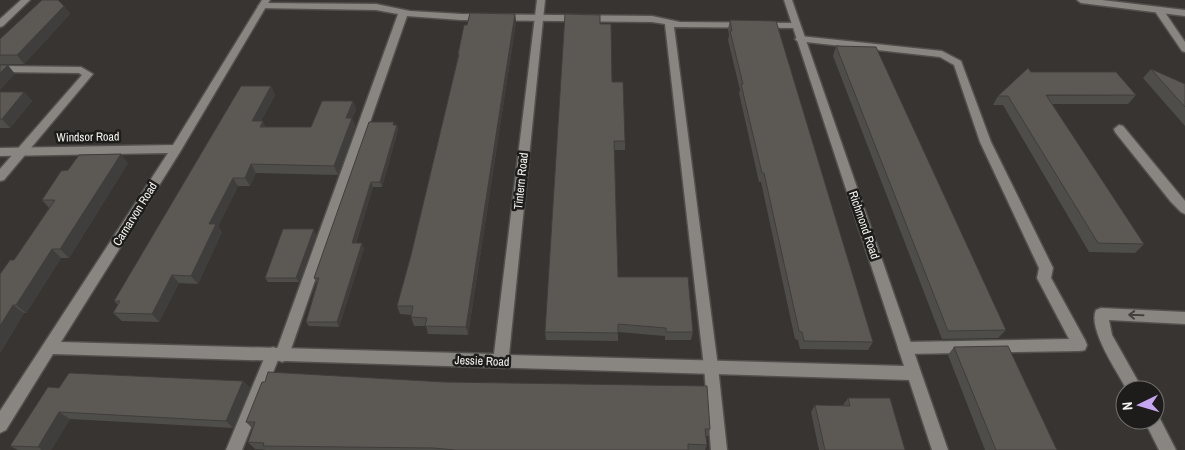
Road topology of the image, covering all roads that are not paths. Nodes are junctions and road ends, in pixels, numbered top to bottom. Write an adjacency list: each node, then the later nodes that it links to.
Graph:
1 (26, 0): 11 (street)
2 (541, 0): 9 (street, Tintern Road)
3 (788, 0): 12 (street, Richmond Road)
4 (1081, 0): 6 (street)
5 (264, 3): 7 (street); 17 (street, Carnarvon Road)
6 (1160, 10): 8 (street); 14 (street)
7 (403, 13): 9 (street); 25 (street)
8 (1185, 13)
9 (539, 18): 10 (street); 26 (street, Tintern Road)
10 (669, 22): 12 (street); 27 (street)
11 (0, 24)
12 (796, 25): 13 (street, Richmond Road)
13 (800, 39): 24 (street, Richmond Road); 24 (street)
14 (1185, 49)
15 (0, 69): 19 (street)
16 (1119, 129): 21 (street)
17 (176, 149): 19 (street, Windsor Road); 23 (street, Carnarvon Road)
18 (0, 152): 19 (street, Windsor Road)
19 (23, 152): 20 (street)
20 (0, 177)
21 (1185, 208)
22 (1185, 318): 29 (street, one-way to 29)
23 (51, 348): 25 (street, Jessie Road); 30 (street, Carnarvon Road)
24 (905, 348): 28 (street, Richmond Road)
25 (277, 355): 26 (street, Jessie Road); 32 (street)
26 (501, 361): 27 (street, Jessie Road)
27 (711, 367): 28 (street, Jessie Road); 33 (street)
28 (914, 373): 34 (street, Richmond Road)
29 (1129, 380)
30 (1, 421)
31 (1157, 430): 35 (street)
32 (234, 450)
33 (719, 450)
34 (940, 450)
35 (1168, 450)

